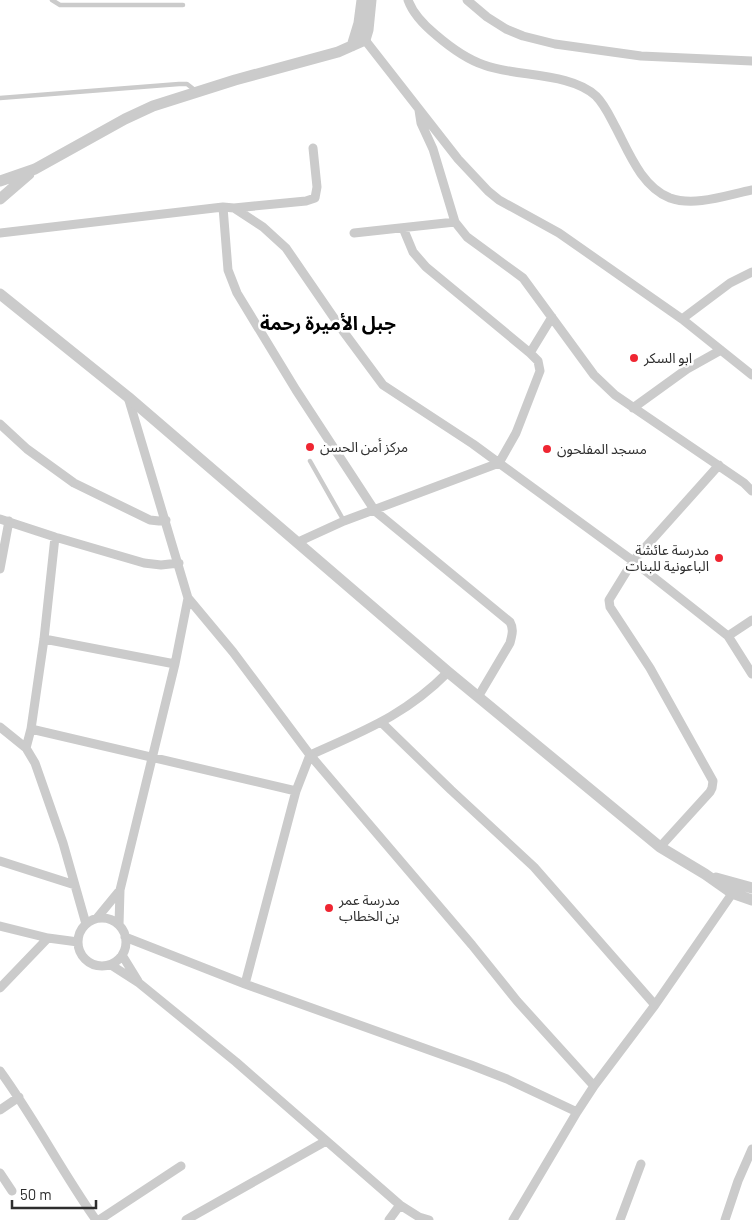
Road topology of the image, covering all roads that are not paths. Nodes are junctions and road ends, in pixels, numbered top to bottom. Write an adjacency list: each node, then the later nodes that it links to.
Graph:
1 (52, 0): 6 (lane)
2 (362, 0): 7 (street)
3 (371, 0): 7 (street)
4 (408, 0): 15 (street)
5 (467, 0): 8 (street)
6 (183, 5)
7 (361, 37): 9 (street); 11 (street)
8 (752, 61)
9 (197, 92): 10 (lane); 13 (street)
10 (0, 98)
11 (418, 107): 19 (street); 26 (street)
12 (313, 148): 18 (street)
13 (35, 169): 14 (street); 16 (street)
14 (0, 181)
15 (752, 190)
16 (0, 198)
17 (223, 207): 18 (street); 21 (street); 37 (street)
18 (234, 208): 34 (street)
19 (455, 222): 20 (street); 25 (street)
20 (403, 228): 22 (street); 28 (street)
21 (0, 233)
22 (354, 234)
23 (752, 272): 26 (street)
24 (0, 294): 30 (street)
25 (552, 317): 28 (street); 31 (street)
26 (682, 319): 27 (street)
27 (722, 350): 29 (street); 31 (street)
28 (530, 353): 34 (street)
29 (752, 375)
30 (128, 397): 39 (street); 42 (street)
31 (633, 408): 35 (street)
32 (0, 424): 39 (street)
33 (310, 462): 40 (lane)
34 (499, 463): 37 (street); 43 (street)
35 (718, 465): 36 (street); 43 (street)
36 (752, 491)
37 (375, 511): 40 (street); 53 (street)
38 (5, 520): 41 (street); 45 (street)
39 (166, 520): 44 (street)
40 (344, 521): 42 (street)
41 (55, 537): 44 (street); 49 (street)
42 (298, 542): 51 (street)
43 (633, 561): 48 (street); 61 (street)
44 (179, 563): 46 (street)
45 (0, 569)
46 (188, 598): 50 (street); 58 (street)
47 (752, 620): 48 (street)
48 (728, 636): 52 (street)
49 (44, 640): 50 (street); 56 (street)
50 (175, 664): 59 (street)
51 (448, 672): 53 (street); 54 (street)
52 (752, 674)
53 (478, 697): 61 (street)
54 (382, 723): 58 (street); 80 (street)
55 (0, 727): 57 (street)
56 (31, 729): 57 (street); 59 (street)
57 (26, 748): 63 (street)
58 (310, 755): 60 (street); 82 (street)
59 (153, 757): 60 (street); 66 (street)
60 (296, 791): 78 (street)
61 (660, 847): 65 (street)
62 (0, 861): 63 (street)
63 (75, 885): 69 (street)
64 (752, 888): 65 (street)
65 (735, 889): 67 (street); 80 (street)
66 (120, 890): 68 (street); 70 (street)
67 (752, 900)
68 (97, 918): 69 (street); 70 (street)
69 (86, 924): 74 (street)
70 (119, 925): 72 (street)
71 (0, 926): 73 (street)
72 (126, 937): 75 (street); 78 (street)
73 (48, 938): 74 (street); 79 (street)
74 (78, 942): 76 (street)
75 (122, 955): 76 (street); 77 (street)
76 (111, 965): 77 (street)
77 (139, 983): 86 (street)
78 (245, 984): 85 (street)
79 (0, 988)
80 (656, 1005): 82 (street)
81 (0, 1071): 83 (street)
82 (594, 1086): 85 (street)
83 (19, 1097): 84 (street); 93 (street)
84 (0, 1110)
85 (577, 1112): 97 (street)
86 (326, 1141): 92 (street); 94 (street)
87 (752, 1149): 99 (street)
88 (641, 1164): 98 (street)
89 (181, 1166): 93 (street)
90 (0, 1173): 91 (street)
91 (12, 1191)
92 (400, 1205): 95 (street); 96 (street)
93 (98, 1220)
94 (186, 1220)
95 (389, 1220)
96 (428, 1220)
97 (513, 1220)
98 (620, 1220)
99 (725, 1220)

